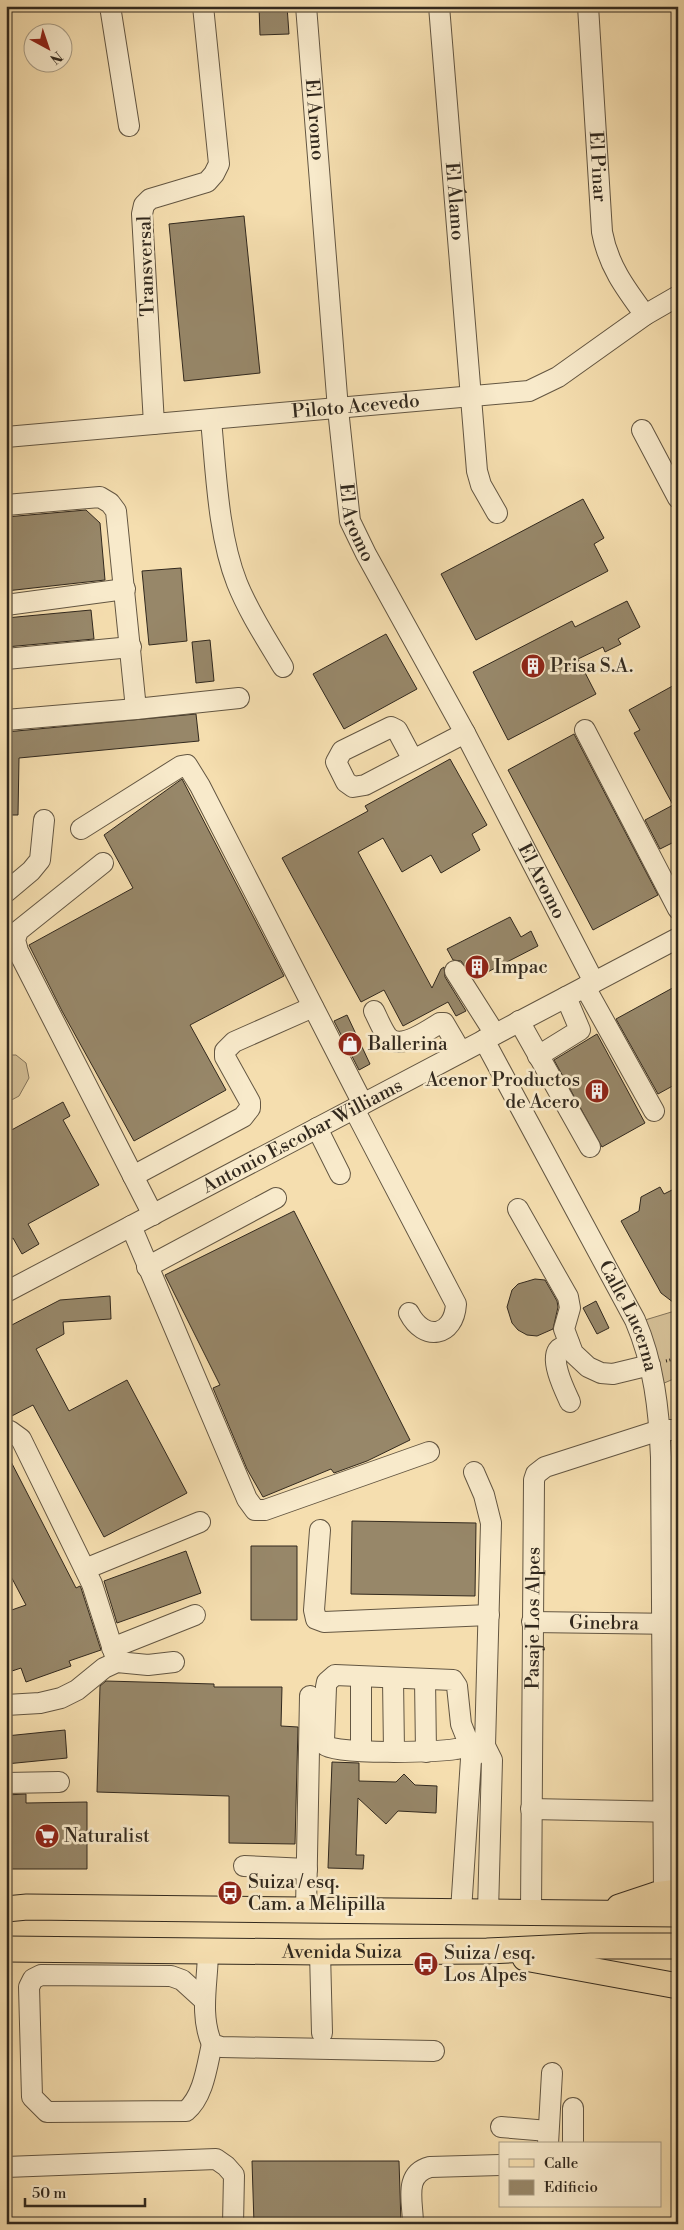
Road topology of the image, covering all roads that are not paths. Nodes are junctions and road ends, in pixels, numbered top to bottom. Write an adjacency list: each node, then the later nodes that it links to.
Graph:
1 (110, 6): 6 (street)
2 (203, 6): 12 (street, Transversal)
3 (306, 6): 10 (street, El Aromo)
4 (439, 6): 9 (street, El Álamo)
5 (588, 6): 8 (street, El Pinar)
6 (129, 126)
7 (678, 296): 8 (street, Piloto Acevedo)
8 (645, 315): 9 (street, Piloto Acevedo)
9 (470, 397): 10 (street, Piloto Acevedo); 17 (street, El Álamo)
10 (338, 408): 11 (street, Piloto Acevedo); 27 (street, El Aromo)
11 (210, 420): 12 (street, Piloto Acevedo); 22 (street)
12 (154, 424): 14 (street, Piloto Acevedo)
13 (642, 430): 15 (street)
14 (6, 437)
15 (678, 498)
16 (6, 505): 18 (street)
17 (497, 513)
18 (125, 589): 19 (street); 20 (street)
19 (6, 605)
20 (131, 647): 21 (street); 24 (street)
21 (6, 659)
22 (283, 667)
23 (239, 698): 24 (street)
24 (136, 709): 25 (street)
25 (6, 720)
26 (585, 730): 33 (street)
27 (465, 733): 28 (street); 36 (street, El Aromo)
28 (412, 760)
29 (44, 820): 32 (street)
30 (81, 830): 38 (street)
31 (103, 862): 49 (street)
32 (6, 892)
33 (678, 909)
34 (678, 938): 36 (street, Antonio Escobar Williams)
35 (455, 971): 41 (street, Calle Lucerna)
36 (590, 984): 37 (street, Antonio Escobar Williams); 45 (street, El Aromo)
37 (566, 997): 40 (street, Antonio Escobar Williams); 43 (street)
38 (313, 1007): 44 (street); 49 (street)
39 (374, 1011): 42 (street)
40 (519, 1022): 41 (street, Antonio Escobar Williams); 43 (street)
41 (490, 1037): 42 (street, Antonio Escobar Williams); 58 (street, Calle Lucerna)
42 (461, 1052): 44 (street, Antonio Escobar Williams)
43 (538, 1056): 47 (street)
44 (358, 1106): 46 (street, Antonio Escobar Williams); 56 (street)
45 (654, 1111)
46 (317, 1128): 48 (street); 52 (street, Antonio Escobar Williams)
47 (590, 1147)
48 (340, 1174)
49 (133, 1176): 52 (street)
50 (276, 1198): 54 (street)
51 (518, 1209): 57 (street)
52 (153, 1215): 53 (street, Antonio Escobar Williams)
53 (131, 1226): 54 (street); 55 (street, Antonio Escobar Williams)
54 (147, 1267): 62 (street)
55 (6, 1292)
56 (409, 1313)
57 (569, 1343): 58 (street); 59 (street)
58 (650, 1365): 60 (street, Calle Lucerna)
59 (570, 1402)
60 (669, 1430): 65 (street, Calle Lucerna); 70 (street, Pasaje Los Alpes)
61 (6, 1432): 67 (street)
62 (429, 1452)
63 (474, 1472): 69 (street)
64 (200, 1522): 67 (street)
65 (669, 1527): 71 (street, Calle Lucerna)
66 (320, 1530): 69 (street)
67 (85, 1569): 72 (street)
68 (195, 1615): 72 (street)
69 (489, 1616): 80 (street)
70 (532, 1622): 71 (street, Ginebra); 86 (street, Pasaje Los Alpes)
71 (670, 1624): 79 (street, Calle Lucerna)
72 (114, 1655): 73 (street); 78 (street)
73 (174, 1662)
74 (361, 1677): 75 (street); 81 (street); 81 (street)
75 (393, 1679): 76 (street); 82 (street)
76 (425, 1679): 80 (street); 83 (street)
77 (310, 1696): 89 (street)
78 (6, 1705)
79 (670, 1714): 87 (street, Calle Lucerna)
80 (477, 1745): 83 (street); 93 (street); 94 (street)
81 (361, 1751): 82 (street)
82 (394, 1751): 83 (street)
83 (426, 1752)
84 (59, 1782): 85 (street)
85 (6, 1783)
86 (531, 1809): 87 (street); 95 (street, Pasaje Los Alpes)
87 (671, 1812): 90 (street, Calle Lucerna)
88 (244, 1866): 89 (street)
89 (307, 1869): 92 (street)
90 (671, 1892): 96 (main road)
91 (13, 1906): 92 (main road)
92 (306, 1910): 93 (main road)
93 (461, 1912): 94 (main road)
94 (488, 1912): 95 (main road)
95 (531, 1912): 96 (main road)
96 (603, 1913): 97 (main road)
97 (678, 1914)
98 (678, 1946): 100 (main road, Avenida Suiza)
99 (6, 1949): 101 (main road, Avenida Suiza)
100 (487, 1950): 102 (main road, Avenida Suiza); 103 (main road)
101 (208, 1951): 102 (main road, Avenida Suiza); 104 (street)
102 (320, 1952): 105 (street)
103 (678, 1986)
104 (204, 2000): 106 (street); 106 (street)
105 (322, 2034)
106 (212, 2044): 107 (street)
107 (434, 2051)
108 (552, 2073): 111 (street)
109 (574, 2108): 112 (street)
110 (501, 2127): 111 (street)
111 (548, 2137)
112 (573, 2142)
113 (499, 2165): 116 (street)
114 (6, 2167): 115 (street)
115 (233, 2224)
116 (413, 2224)

